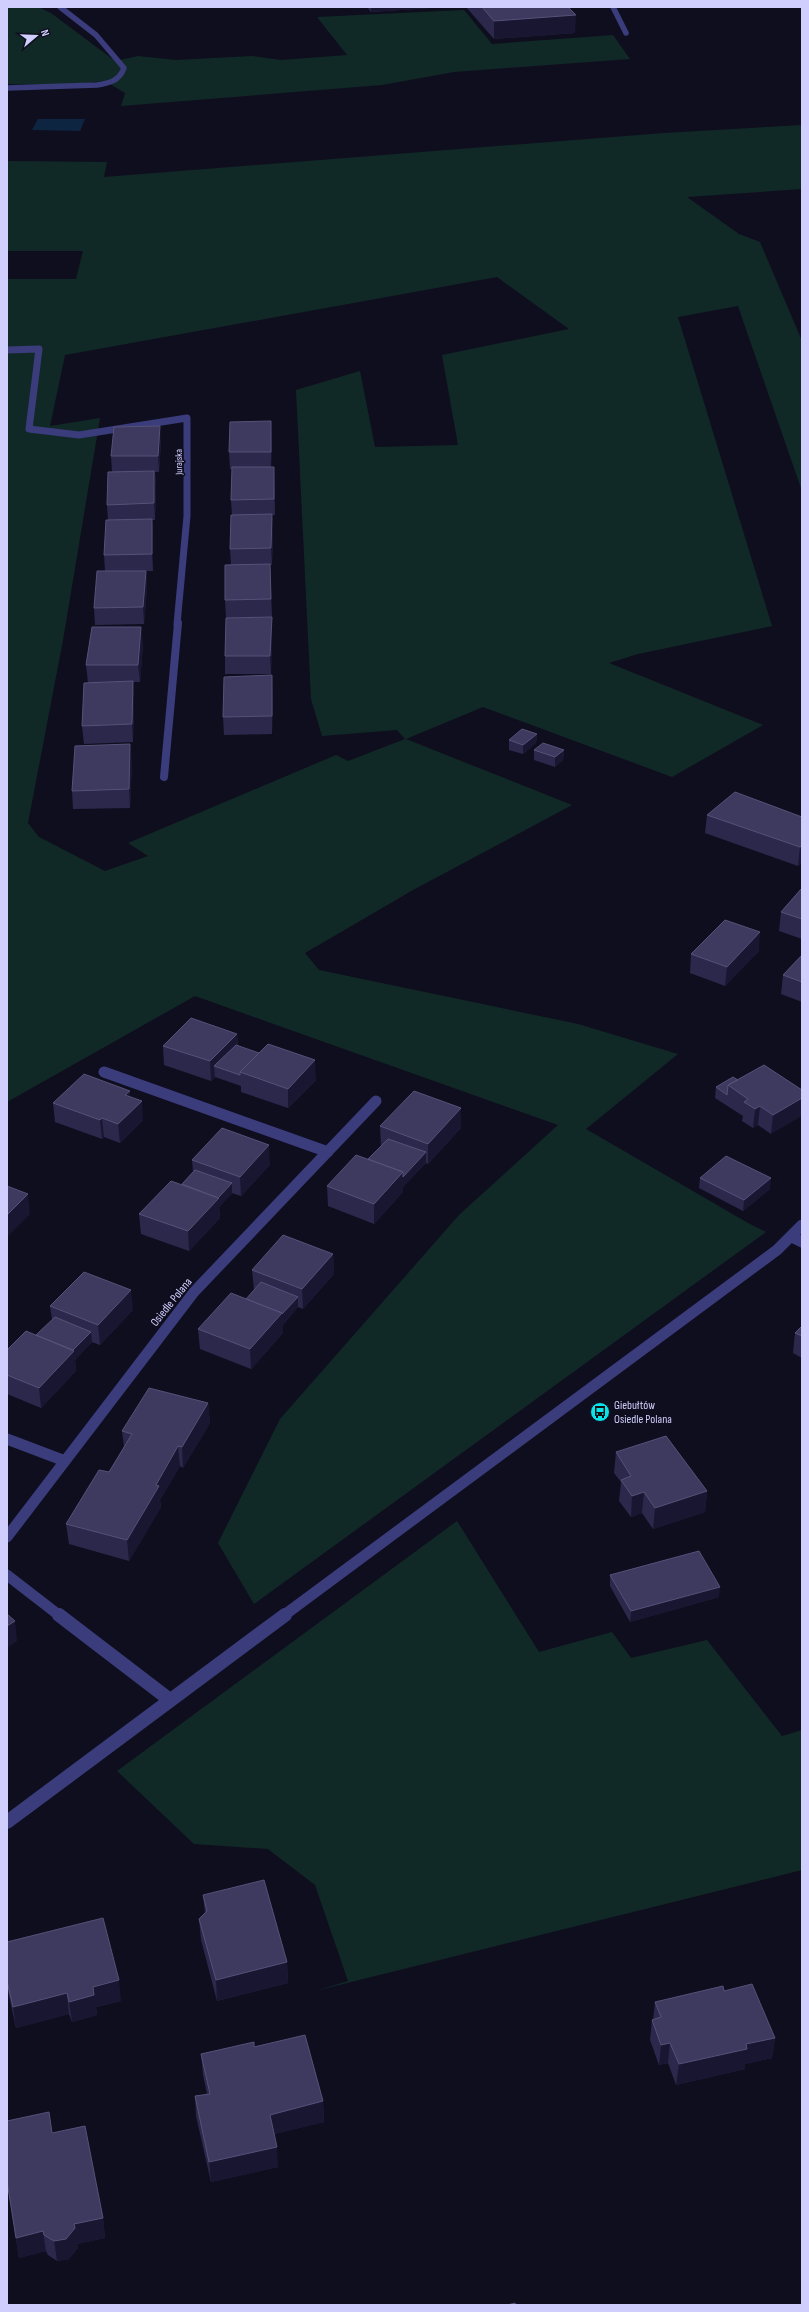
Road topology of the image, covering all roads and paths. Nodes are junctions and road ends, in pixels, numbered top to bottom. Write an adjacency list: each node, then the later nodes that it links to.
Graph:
1 (60, 7): 4 (street)
2 (613, 7): 3 (street)
3 (626, 33)
4 (7, 88)
5 (7, 350): 6 (street, Jurajska)
6 (164, 777)
7 (104, 1072): 9 (street)
8 (376, 1101): 9 (street, Osiedle Polana)
9 (328, 1152): 13 (street, Osiedle Polana)
10 (802, 1225): 11 (street)
11 (797, 1239): 16 (street)
12 (7, 1439): 13 (street)
13 (64, 1461): 14 (street, Osiedle Polana)
14 (7, 1537)
15 (7, 1575): 16 (street)
16 (170, 1700): 17 (street)
17 (7, 1822)

